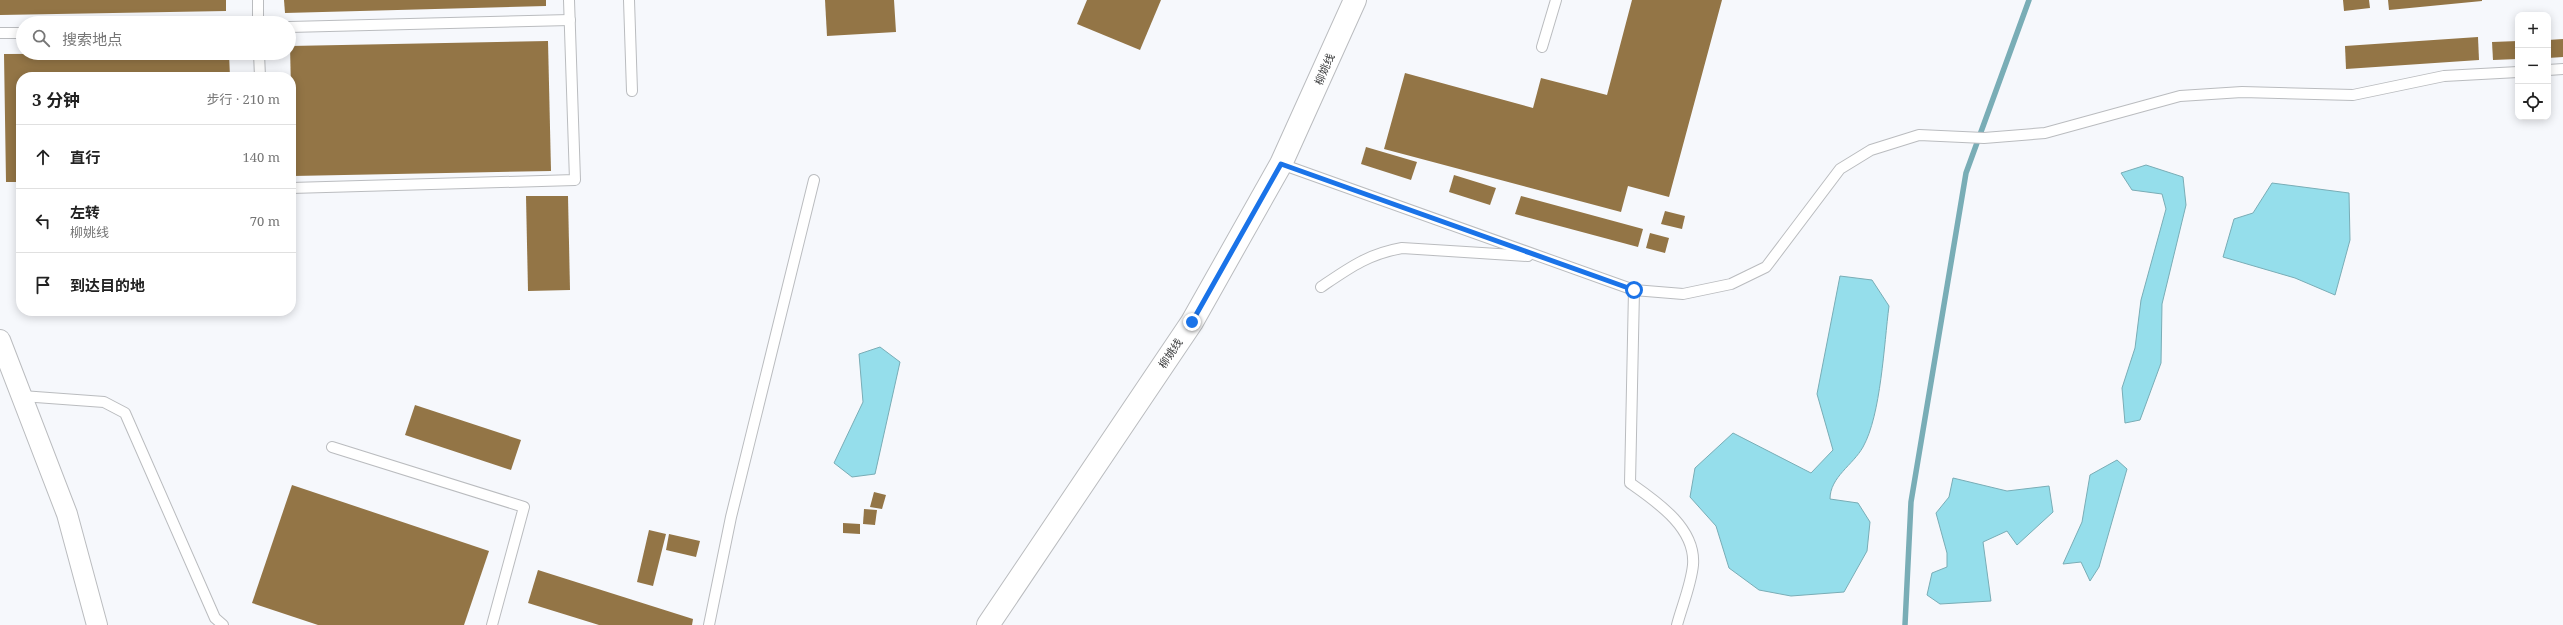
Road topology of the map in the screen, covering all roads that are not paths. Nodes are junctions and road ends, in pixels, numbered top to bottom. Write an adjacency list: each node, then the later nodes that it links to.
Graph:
1 (258, 0): 6 (lane)
2 (569, 0): 7 (lane)
3 (629, 0): 17 (lane)
4 (1355, 0): 18 (street, 柳姚线)
5 (1556, 0): 11 (lane)
6 (258, 16)
7 (570, 20): 8 (lane); 20 (lane)
8 (296, 27)
9 (0, 33): 10 (lane)
10 (16, 33)
11 (1542, 47)
12 (259, 60): 15 (lane)
13 (2563, 69): 14 (lane)
14 (2551, 70)
15 (260, 72)
16 (2515, 72): 23 (lane)
17 (632, 91)
18 (1281, 164): 21 (lane); 31 (street, 柳姚线)
19 (814, 180): 30 (lane)
20 (296, 188)
21 (1540, 257): 22 (lane); 23 (lane)
22 (1321, 287)
23 (1634, 290): 32 (lane)
24 (0, 340): 25 (street)
25 (22, 396): 27 (street); 28 (lane)
26 (332, 447): 29 (lane)
27 (97, 625)
28 (223, 625)
29 (492, 625)
30 (709, 625)
31 (988, 625)
32 (1677, 625)

